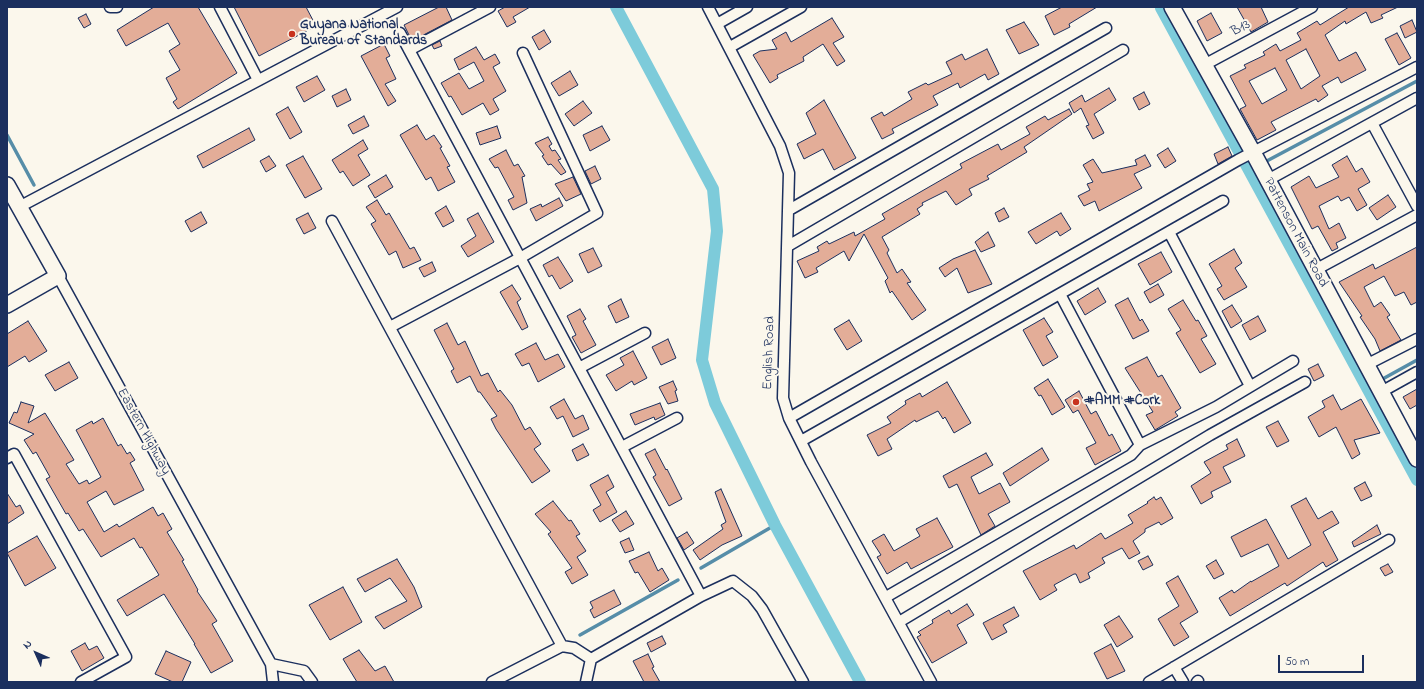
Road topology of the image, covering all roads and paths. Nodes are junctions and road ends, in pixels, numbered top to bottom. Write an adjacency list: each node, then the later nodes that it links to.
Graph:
1 (110, 7): 2 (street)
2 (118, 7)
3 (220, 7): 20 (street)
4 (397, 7): 20 (street)
5 (490, 7): 15 (street)
6 (708, 7): 11 (street, English Road)
7 (747, 7): 11 (street)
8 (801, 7): 14 (street)
9 (1172, 7): 18 (street, Pattenson Main Road)
10 (1312, 7): 18 (street, B13)
11 (717, 24): 14 (street, English Road)
12 (1106, 28): 29 (street)
13 (400, 33): 15 (street)
14 (730, 47): 29 (street, English Road)
15 (409, 50): 34 (street)
16 (1123, 50): 33 (street)
17 (523, 53): 34 (street)
18 (1204, 65): 23 (street, Pattenson Main Road)
19 (1417, 67): 23 (street)
20 (258, 80): 28 (street)
21 (1417, 98): 22 (street)
22 (1372, 123): 24 (street); 27 (street)
23 (1252, 154): 24 (street, Pattenson Main Road); 50 (street)
24 (1265, 177): 35 (street, Pattenson Main Road)
25 (7, 185): 28 (street, Eastern Highway)
26 (1223, 201): 32 (street)
27 (1417, 206)
28 (19, 207): 36 (street, Eastern Highway)
29 (789, 210): 33 (street, English Road)
30 (1417, 214): 35 (street)
31 (332, 221): 39 (street)
32 (1169, 232): 37 (street); 47 (street)
33 (788, 246): 50 (street, English Road)
34 (520, 258): 39 (street); 44 (street)
35 (1315, 270): 43 (street, Pattenson Main Road)
36 (58, 276): 38 (street); 62 (street, Eastern Highway)
37 (1060, 294): 51 (street); 52 (street)
38 (7, 305)
39 (390, 327): 60 (street)
40 (645, 333): 44 (street)
41 (1417, 339): 43 (street)
42 (1293, 361): 47 (street)
43 (1367, 367): 48 (street, Pattenson Main Road)
44 (579, 368): 53 (street)
45 (1417, 372): 48 (street)
46 (1305, 382): 59 (street)
47 (1250, 386): 52 (street)
48 (1379, 390): 55 (street, Pattenson Main Road)
49 (677, 418): 53 (street)
50 (789, 418): 51 (street, English Road)
51 (801, 441): 58 (street, English Road)
52 (1140, 445): 58 (street)
53 (622, 447): 57 (street)
54 (7, 458): 64 (street)
55 (1417, 459)
56 (1389, 540): 63 (street)
57 (701, 596): 61 (street); 69 (street)
58 (886, 597): 59 (street, English Road)
59 (899, 622): 70 (street, English Road)
60 (562, 646): 61 (street); 67 (street)
61 (591, 659): 68 (street)
62 (271, 664): 65 (street, Eastern Highway); 66 (street)
63 (1174, 667): 71 (street); 72 (street)
64 (81, 682)
65 (273, 682)
66 (312, 682)
67 (492, 682)
68 (586, 682)
69 (803, 682)
70 (931, 682)
71 (1149, 682)
72 (1183, 682)

